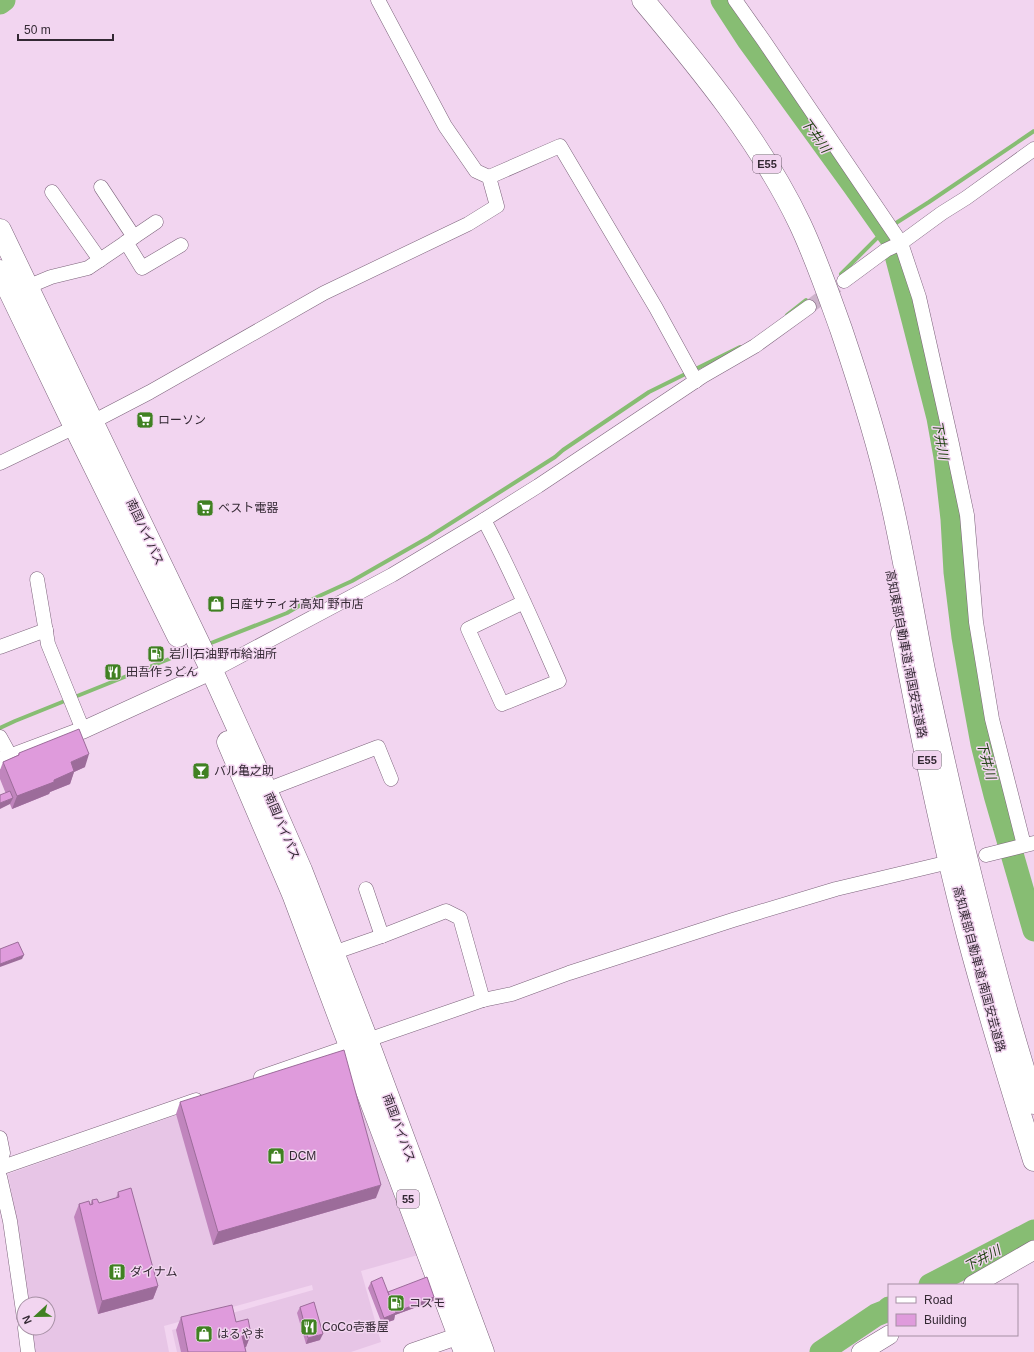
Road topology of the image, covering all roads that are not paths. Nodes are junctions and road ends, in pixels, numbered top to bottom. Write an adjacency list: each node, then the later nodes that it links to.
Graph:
1 (378, 0): 5 (street)
2 (643, 0): 18 (highway, 高知東部自動車道;南国安芸道路 / E55)
3 (735, 0): 11 (street)
4 (1034, 149): 11 (street)
5 (489, 177): 19 (street); 20 (street)
6 (101, 187): 10 (street)
7 (52, 192): 13 (street)
8 (156, 222): 10 (street)
9 (0, 230): 16 (highway, 南国バイパス / 55)
10 (130, 240): 12 (street); 13 (street)
11 (901, 243): 15 (street); 33 (street)
12 (181, 246)
13 (100, 260): 16 (street)
14 (0, 271): 20 (highway, 南国バイパス / 55)
15 (844, 281)
16 (27, 287): 20 (highway, 南国バイパス / 55)
17 (809, 307): 19 (street)
18 (849, 352): 43 (highway, 高知東部自動車道;南国安芸道路 / E55); 45 (highway, 高知東部自動車道;南国安芸道路 / E55)
19 (696, 381): 22 (street)
20 (84, 424): 21 (street); 27 (highway, 南国バイパス / 55)
21 (0, 463)
22 (484, 520): 24 (street); 27 (street)
23 (37, 579): 25 (street)
24 (524, 602): 24 (street)
25 (46, 630): 26 (street); 28 (street)
26 (0, 647)
27 (205, 674): 28 (street); 32 (highway, 南国バイパス / 55); 40 (highway, 南国バイパス / 55)
28 (83, 730): 30 (street)
29 (0, 737): 30 (street)
30 (5, 759)
31 (391, 779): 32 (street)
32 (266, 790): 38 (highway, 南国バイパス / 55)
33 (1029, 844): 34 (street)
34 (986, 855)
35 (941, 864): 39 (street)
36 (366, 889): 37 (street)
37 (382, 936): 38 (street); 39 (street)
38 (333, 953): 40 (highway, 南国バイパス / 55)
39 (483, 1000): 40 (street)
40 (359, 1043): 41 (street); 55 (highway, 南国バイパス / 55)
41 (245, 1083)
42 (209, 1096): 47 (street)
43 (1034, 1103)
44 (0, 1138): 46 (street)
45 (1034, 1160)
46 (0, 1162)
47 (0, 1168)
48 (0, 1177): 49 (street)
49 (4, 1209): 52 (street)
50 (1034, 1250): 51 (main road)
51 (975, 1284)
52 (20, 1296)
53 (26, 1336): 56 (street)
54 (888, 1336): 59 (main road)
55 (466, 1340): 57 (street); 58 (highway, 南国バイパス / 55)
56 (28, 1352)
57 (412, 1352)
58 (483, 1352)
59 (861, 1352)

